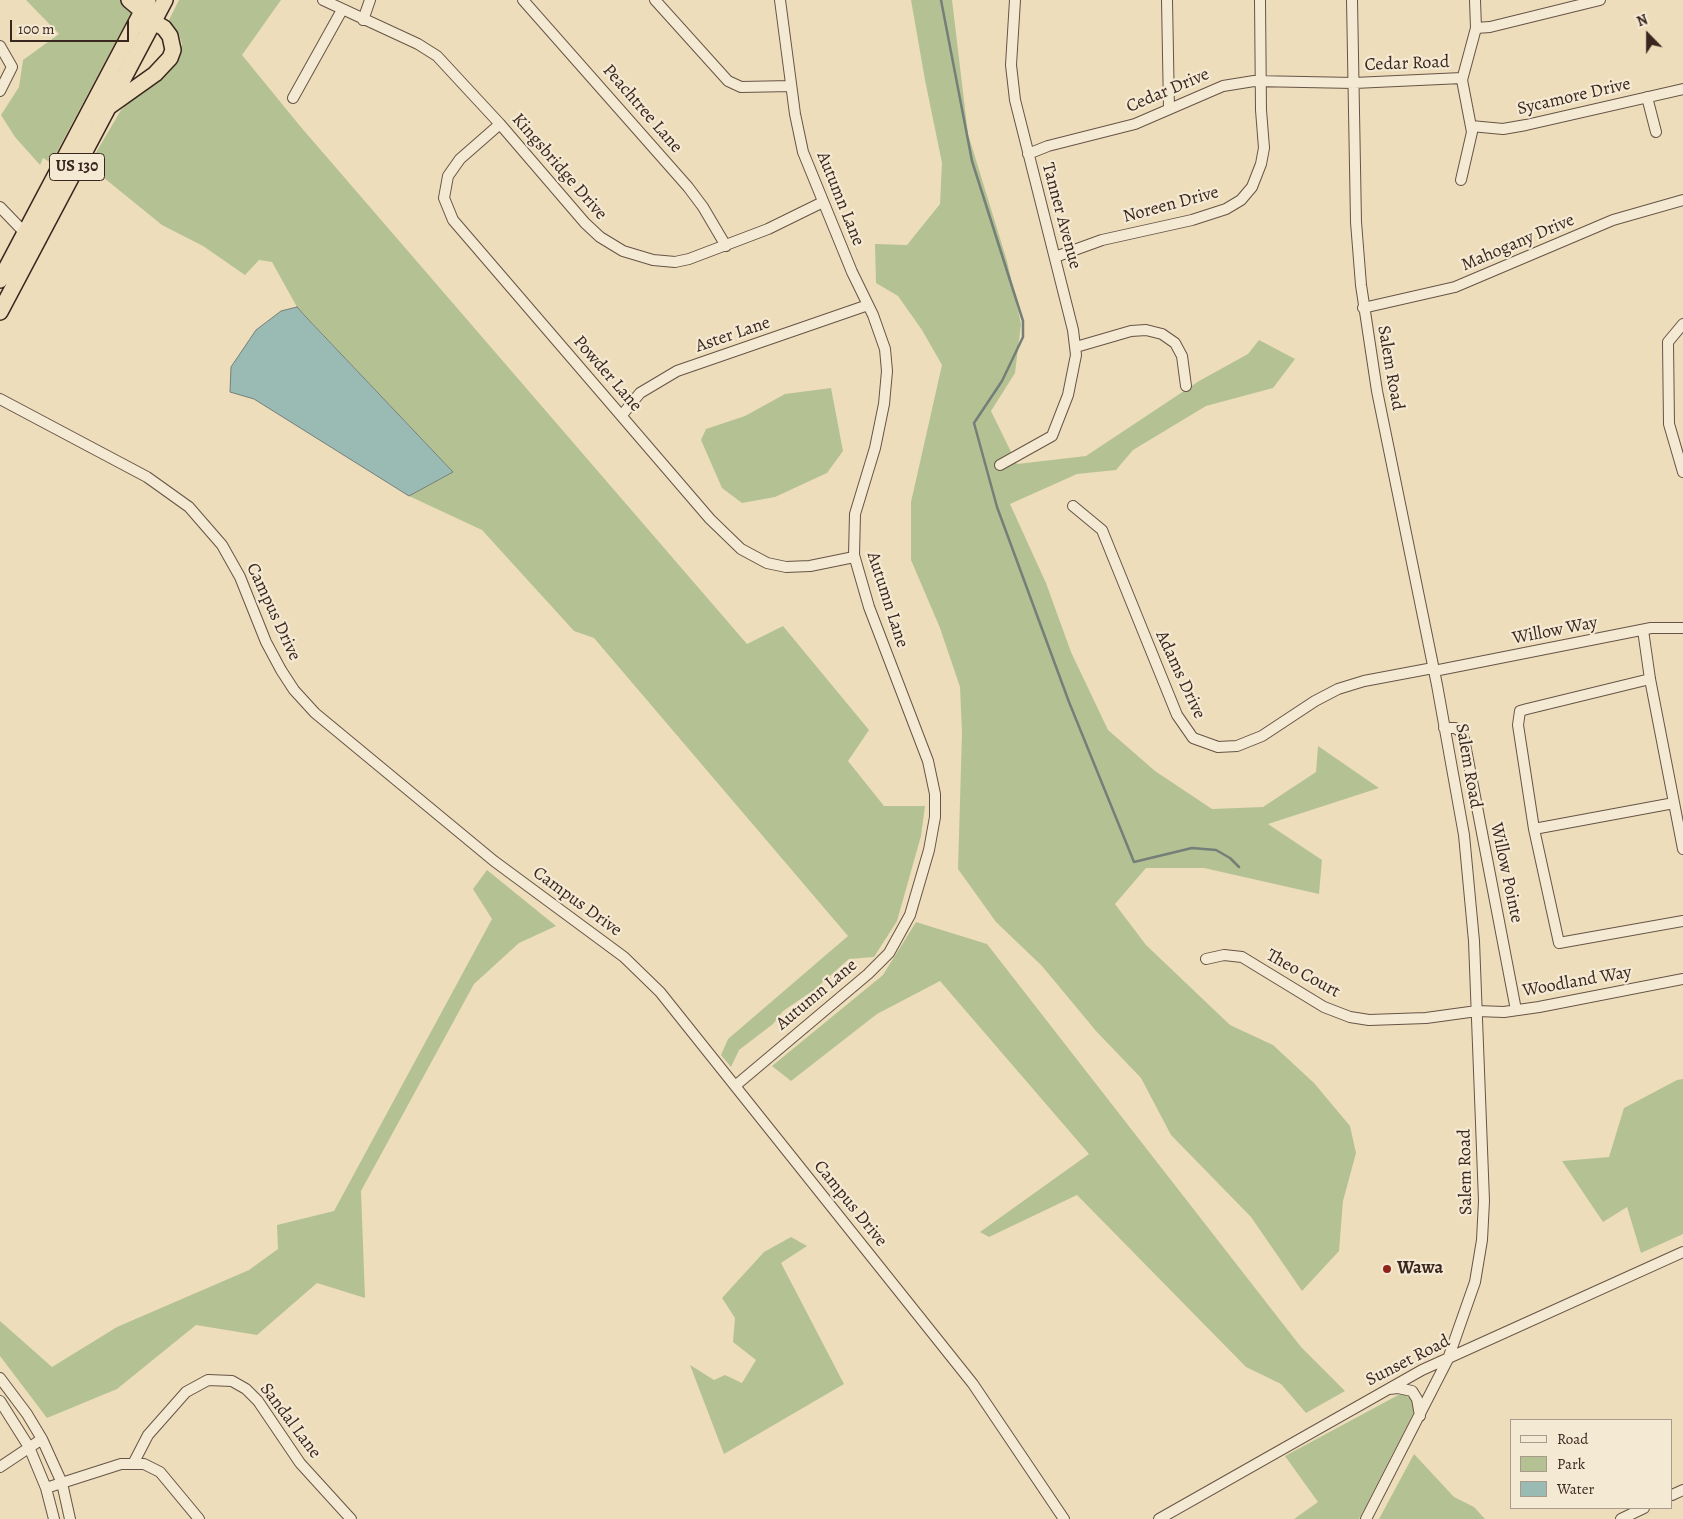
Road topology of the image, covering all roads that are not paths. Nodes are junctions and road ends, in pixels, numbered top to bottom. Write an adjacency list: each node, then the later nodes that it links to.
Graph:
1 (128, 0): 13 (highway)
2 (324, 0): 14 (street, Kingsbridge Drive)
3 (370, 0): 16 (street)
4 (523, 0): 38 (street, Peachtree Lane)
5 (655, 0): 22 (street)
6 (780, 0): 22 (street, Autumn Lane)
7 (1015, 0): 32 (street, Tanner Avenue)
8 (1167, 0): 28 (street)
9 (1260, 0): 20 (street, Noreen Drive)
10 (1352, 0): 21 (street, Salem Road)
11 (1475, 0): 17 (street)
12 (1600, 0): 17 (street)
13 (143, 10): 15 (highway); 37 (highway, US 130)
14 (342, 10): 16 (street, Kingsbridge Drive); 26 (street)
15 (159, 12): 27 (highway, US 130); 27 (highway)
16 (363, 20): 29 (street, Kingsbridge Drive)
17 (1476, 28): 19 (street)
18 (0, 46): 24 (street)
19 (1462, 78): 21 (street, Cedar Road); 30 (street)
20 (1260, 81): 21 (street, Cedar Drive); 28 (street, Cedar Drive); 39 (street, Noreen Drive)
21 (1354, 82): 42 (street, Salem Road)
22 (791, 86): 35 (street, Autumn Lane)
23 (1683, 89): 25 (street, Sycamore Drive)
24 (0, 91)
25 (1647, 97): 30 (street, Sycamore Drive); 31 (street)
26 (293, 98)
27 (109, 106): 43 (highway, US 130)
28 (1169, 108): 32 (street, Cedar Drive)
29 (500, 124): 38 (street, Kingsbridge Drive); 48 (street, Powder Lane)
30 (1471, 126): 33 (street)
31 (1656, 132)
32 (1028, 154): 39 (street, Tanner Avenue)
33 (1461, 180)
34 (1683, 200): 42 (street, Mahogany Drive)
35 (822, 202): 38 (street, Kingsbridge Drive); 41 (street, Autumn Lane)
36 (0, 207): 37 (street)
37 (25, 233): 40 (highway, US 130)
38 (726, 246)
39 (1055, 256): 45 (street, Tanner Avenue)
40 (0, 280)
41 (868, 305): 48 (street, Aster Lane); 52 (street, Autumn Lane)
42 (1364, 308): 55 (street, Salem Road)
43 (0, 312)
44 (1683, 324): 50 (street)
45 (1076, 347): 46 (street); 49 (street, Tanner Avenue)
46 (1186, 386)
47 (0, 399): 66 (street, Campus Drive)
48 (622, 415): 52 (street, Powder Lane)
49 (1000, 465)
50 (1683, 472)
51 (1073, 506): 55 (street, Adams Drive)
52 (854, 558): 66 (street, Autumn Lane)
53 (1683, 628): 54 (street, Willow Way)
54 (1643, 630): 55 (street, Willow Way); 56 (street)
55 (1434, 669): 57 (street, Salem Road)
56 (1650, 679): 58 (street); 59 (street)
57 (1444, 728): 64 (street, Willow Pointe); 65 (street, Salem Road)
58 (1674, 803): 59 (street); 60 (street)
59 (1534, 829): 61 (street)
60 (1683, 849)
61 (1683, 921)
62 (1206, 959): 65 (street, Theo Court)
63 (1683, 979): 64 (street, Woodland Way)
64 (1516, 1010): 65 (street, Woodland Way)
65 (1476, 1011): 68 (street, Salem Road)
66 (735, 1086): 84 (street, Campus Drive)
67 (1683, 1252): 68 (street, Sunset Road)
68 (1448, 1358): 70 (street, Sunset Road); 72 (street, Salem Road)
69 (0, 1378): 73 (street)
70 (1386, 1390): 72 (street); 85 (street, Sunset Road)
71 (0, 1401): 74 (street)
72 (1420, 1416): 86 (street, Salem Road)
73 (42, 1439): 74 (street); 77 (street)
74 (29, 1447): 76 (street); 78 (street)
75 (134, 1462): 77 (street); 80 (street); 83 (street, Sandal Lane)
76 (0, 1467)
77 (62, 1483): 78 (street); 82 (street)
78 (46, 1488): 81 (street)
79 (1642, 1509): 87 (street)
80 (196, 1518)
81 (54, 1519)
82 (70, 1519)
83 (351, 1519)
84 (1064, 1519)
85 (1159, 1519)
86 (1366, 1519)
87 (1621, 1519)

